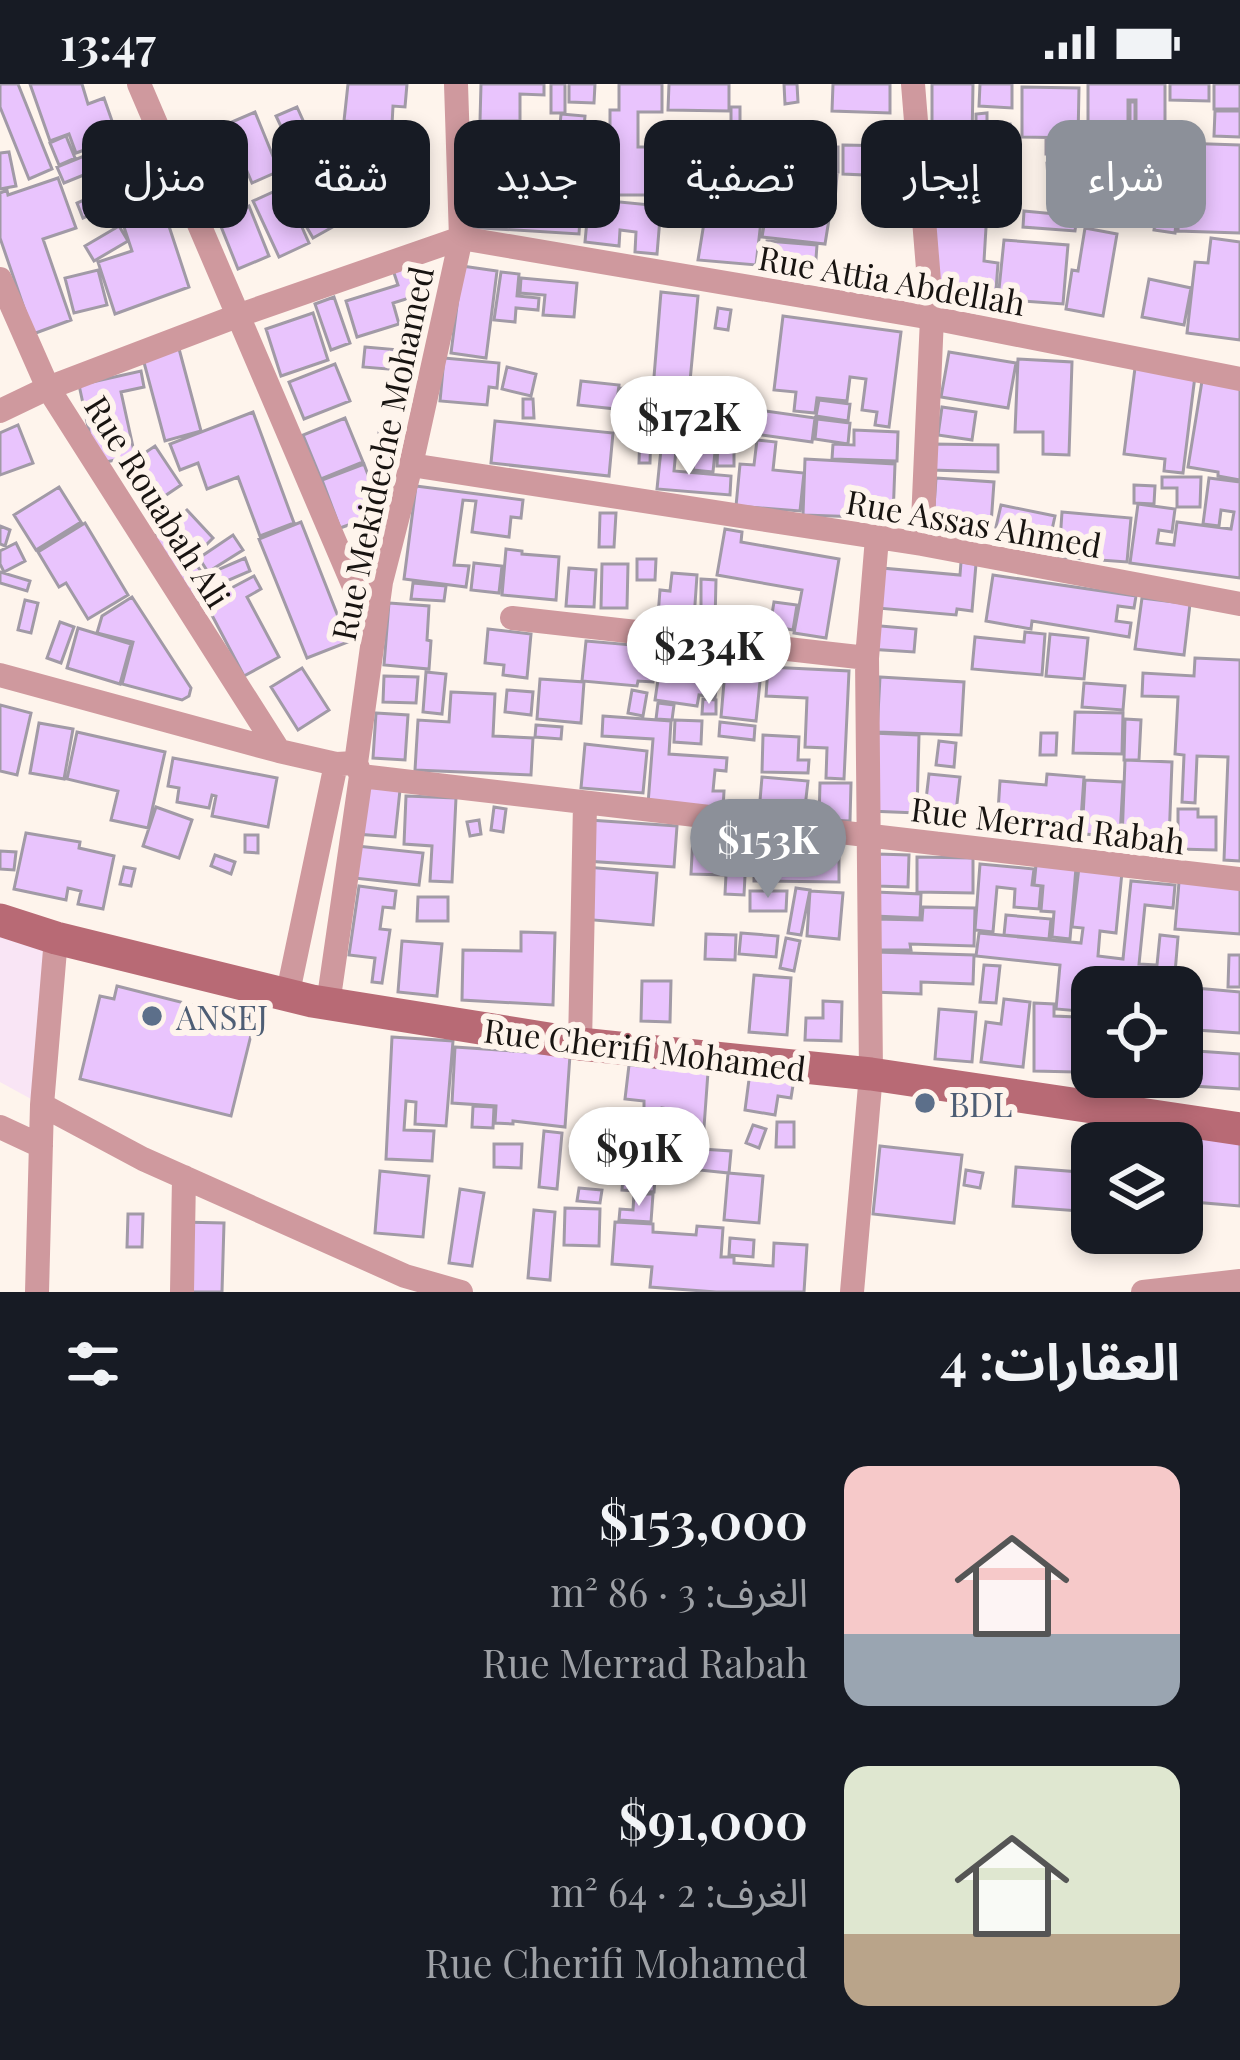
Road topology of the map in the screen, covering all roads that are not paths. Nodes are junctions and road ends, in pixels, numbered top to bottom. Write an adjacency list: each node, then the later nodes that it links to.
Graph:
1 (139, 84): 6 (street)
2 (456, 84): 4 (street, Rue Mekideche Mohamed)
3 (913, 84): 7 (street)
4 (461, 238): 6 (street); 7 (street, Rue Attia Abdellah); 11 (street, Rue Mekideche Mohamed)
5 (0, 279): 9 (street, Rue Rouabah Ali)
6 (237, 316): 9 (street); 16 (street)
7 (932, 318): 8 (street, Rue Attia Abdellah); 13 (street)
8 (1240, 379)
9 (48, 388): 10 (street); 19 (street, Rue Rouabah Ali)
10 (0, 411)
11 (411, 465): 12 (street, Rue Assas Ahmed); 16 (street, Rue Mekideche Mohamed)
12 (877, 538): 13 (street, Rue Assas Ahmed); 17 (street)
13 (922, 544): 14 (street, Rue Assas Ahmed)
14 (1240, 604)
15 (512, 618): 17 (street)
16 (373, 631): 20 (street, Rue Mekideche Mohamed)
17 (867, 658): 22 (street)
18 (0, 675): 19 (street, Rue Merrad Rabah)
19 (279, 751): 20 (street, Rue Merrad Rabah)
20 (351, 768): 21 (street, Rue Merrad Rabah); 26 (street); 27 (street)
21 (585, 804): 22 (street, Rue Merrad Rabah); 28 (street)
22 (868, 837): 23 (street, Rue Merrad Rabah); 29 (street)
23 (1240, 879)
24 (0, 920): 25 (street, Rue Cherifi Mohamed)
25 (56, 938): 26 (street, Rue Cherifi Mohamed); 30 (street)
26 (287, 997): 27 (street, Rue Cherifi Mohamed)
27 (328, 1004): 28 (street, Rue Cherifi Mohamed)
28 (580, 1044): 29 (street, Rue Cherifi Mohamed)
29 (871, 1075): 32 (street, Rue Cherifi Mohamed); 39 (street)
30 (42, 1105): 33 (street); 34 (street)
31 (0, 1127): 33 (street)
32 (1240, 1129)
33 (41, 1146): 36 (street)
34 (184, 1177): 37 (street); 38 (street)
35 (1240, 1281): 40 (street)
36 (37, 1292)
37 (182, 1292)
38 (461, 1292)
39 (852, 1292)
40 (1143, 1292)

